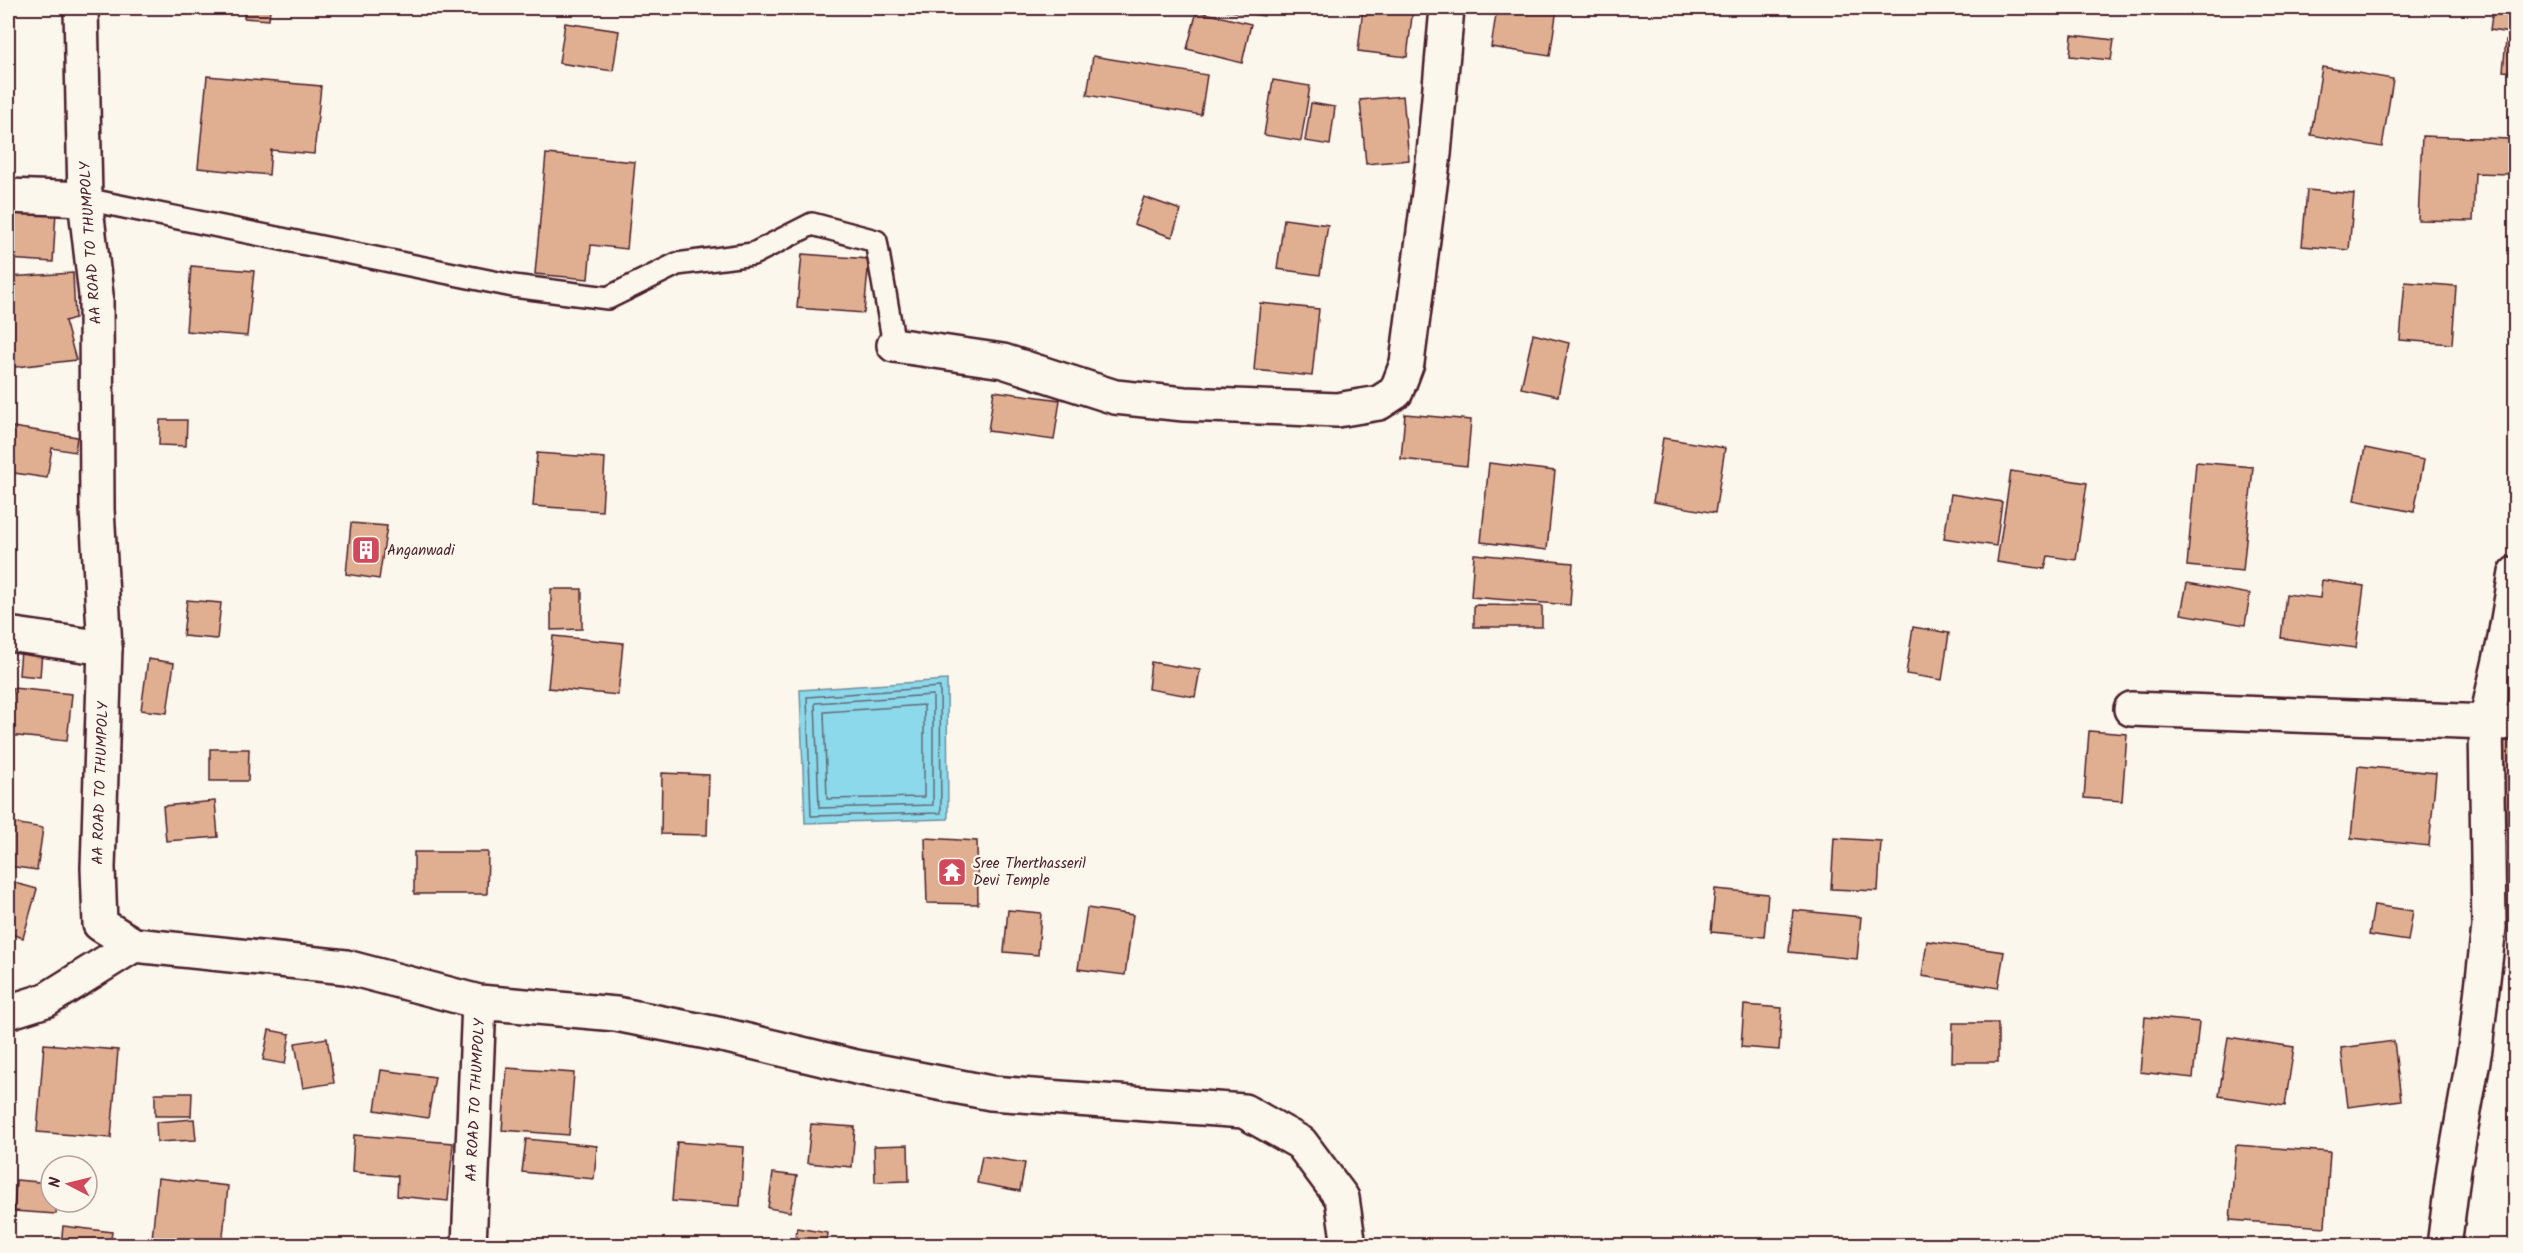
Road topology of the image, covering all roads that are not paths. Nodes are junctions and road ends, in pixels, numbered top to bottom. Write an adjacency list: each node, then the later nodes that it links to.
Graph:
1 (81, 8): 4 (street, AA ROAD TO THUMPOLY)
2 (1447, 8): 5 (street)
3 (8, 196): 4 (street)
4 (86, 199): 5 (lane); 8 (street, AA ROAD TO THUMPOLY)
5 (894, 345)
6 (2516, 573): 10 (street)
7 (8, 634): 8 (street)
8 (105, 648): 11 (street, AA ROAD TO THUMPOLY)
9 (2131, 709): 10 (street)
10 (2501, 722): 16 (street)
11 (134, 945): 12 (street, AA ROAD TO THUMPOLY); 13 (street)
12 (479, 1002): 14 (street, AA ROAD TO THUMPOLY); 15 (street)
13 (8, 1012)
14 (469, 1245)
15 (1349, 1245)
16 (2444, 1245)

